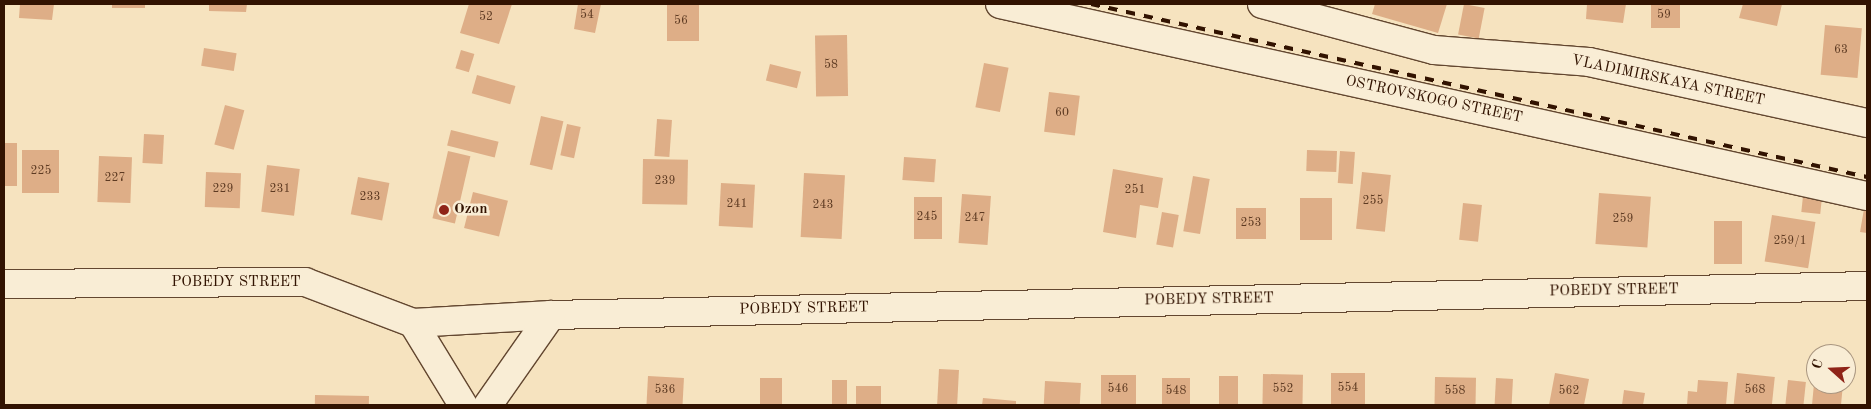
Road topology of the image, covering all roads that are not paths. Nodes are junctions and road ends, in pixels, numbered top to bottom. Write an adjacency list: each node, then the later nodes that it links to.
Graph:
1 (1000, 4): 4 (street, OSTROVSKOGO STREET)
2 (1262, 4): 3 (street, VLADIMIRSKAYA STREET)
3 (1867, 123)
4 (1867, 196)
5 (4, 284): 8 (street, POBEDY STREET)
6 (1867, 286): 7 (street, POBEDY STREET)
7 (551, 315): 8 (street, POBEDY STREET); 10 (street)
8 (414, 323): 9 (street)
9 (463, 405)
10 (488, 405)

